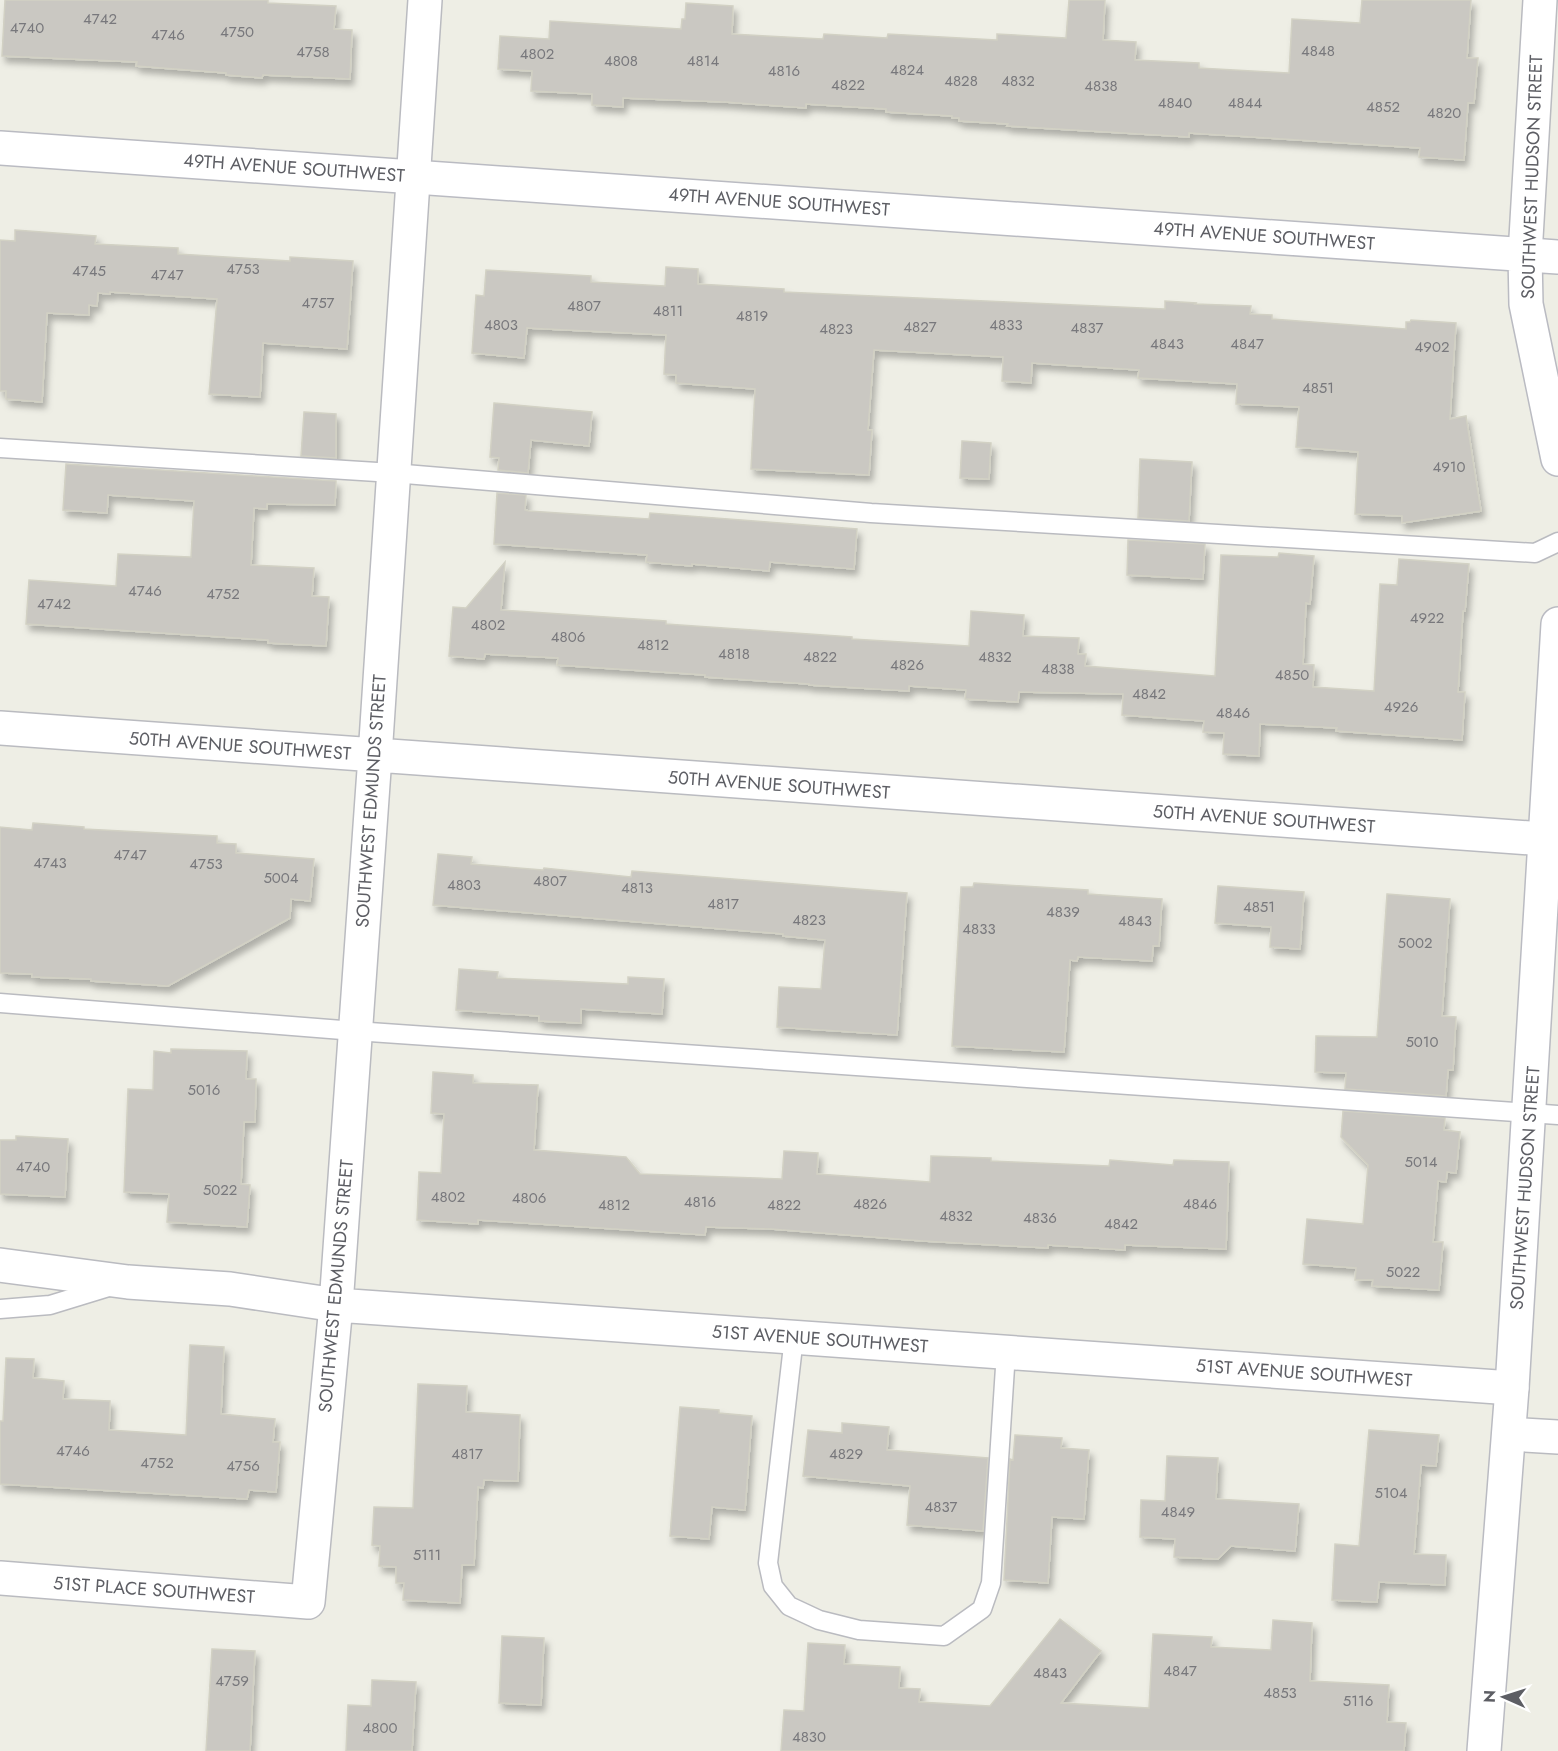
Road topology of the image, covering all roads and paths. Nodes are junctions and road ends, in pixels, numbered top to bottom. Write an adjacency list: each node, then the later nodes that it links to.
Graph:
1 (425, 0): 4 (street, SOUTHWEST EDMUNDS STREET)
2 (1540, 0): 5 (street, SOUTHWEST HUDSON STREET)
3 (0, 148): 4 (street, 49TH AVENUE SOUTHWEST)
4 (412, 177): 5 (street, 49TH AVENUE SOUTHWEST); 9 (street, SOUTHWEST EDMUNDS STREET)
5 (1525, 255): 6 (street, 49TH AVENUE SOUTHWEST); 8 (street, SOUTHWEST HUDSON STREET)
6 (1558, 256)
7 (0, 448): 9 (lane)
8 (1558, 459)
9 (393, 473): 10 (lane); 13 (street, SOUTHWEST EDMUNDS STREET)
10 (1558, 542)
11 (1558, 624): 14 (street, SOUTHWEST HUDSON STREET)
12 (0, 728): 13 (street, 50TH AVENUE SOUTHWEST)
13 (375, 756): 14 (street, 50TH AVENUE SOUTHWEST); 16 (street, SOUTHWEST EDMUNDS STREET)
14 (1552, 840): 17 (street, SOUTHWEST HUDSON STREET)
15 (0, 1003): 16 (lane)
16 (355, 1031): 17 (lane); 20 (street, SOUTHWEST EDMUNDS STREET)
17 (1544, 1115): 24 (street, SOUTHWEST HUDSON STREET)
18 (0, 1265): 19 (street, 51ST AVENUE SOUTHWEST)
19 (128, 1282): 20 (street, 51ST AVENUE SOUTHWEST); 21 (lane, 51ST AVENUE SOUTHWEST)
20 (336, 1305): 22 (street, 51ST AVENUE SOUTHWEST); 28 (street, SOUTHWEST EDMUNDS STREET)
21 (0, 1309)
22 (794, 1338): 23 (street, 51ST AVENUE SOUTHWEST); 23 (lane)
23 (1006, 1352): 24 (street, 51ST AVENUE SOUTHWEST)
24 (1512, 1388): 25 (street, SOUTHWEST HUDSON STREET)
25 (1509, 1434): 26 (street); 29 (street, SOUTHWEST HUDSON STREET)
26 (1558, 1437)
27 (0, 1578): 28 (street, 51ST PLACE SOUTHWEST)
28 (308, 1602)
29 (1484, 1751)

